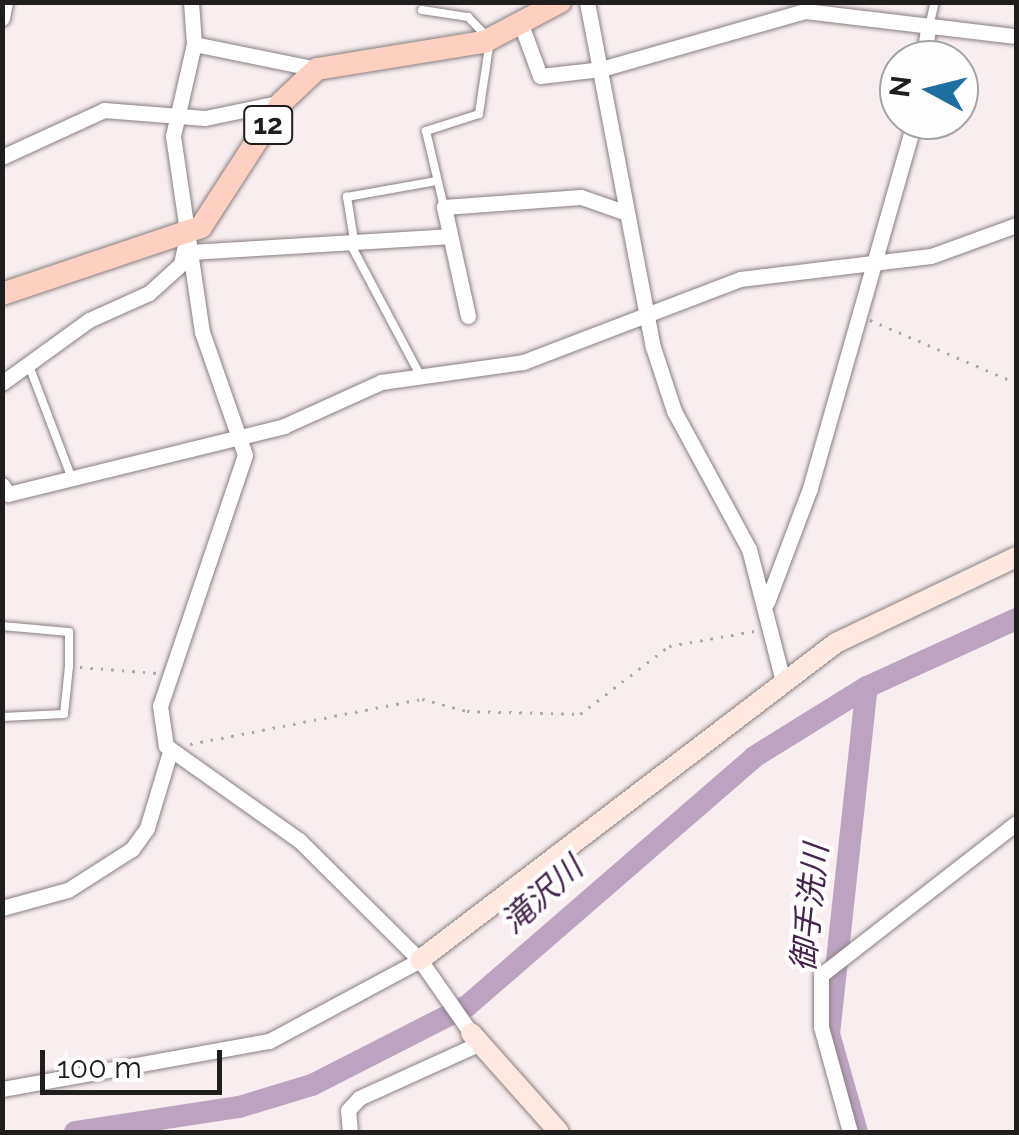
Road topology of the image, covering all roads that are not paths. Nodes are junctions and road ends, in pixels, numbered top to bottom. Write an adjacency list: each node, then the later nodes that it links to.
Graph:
1 (5, 2): 9 (street)
2 (191, 2): 15 (street)
3 (560, 2): 10 (main road, 12)
4 (587, 2): 17 (street)
5 (811, 2): 8 (lane)
6 (935, 2): 11 (lane)
7 (428, 7): 13 (lane)
8 (828, 9): 11 (street); 17 (street)
9 (2, 18)
10 (522, 27): 13 (main road, 12); 17 (street)
11 (928, 29): 12 (street); 14 (street)
12 (1016, 36)
13 (490, 40): 16 (main road, 12); 22 (lane)
14 (927, 40)
15 (194, 44): 16 (street); 19 (street)
16 (317, 69): 18 (main road, 12)
17 (601, 69): 24 (street)
18 (282, 102): 19 (street); 27 (main road, 12)
19 (176, 114): 21 (street); 27 (street)
20 (910, 140): 29 (street)
21 (2, 157)
22 (437, 181): 23 (lane); 28 (lane)
23 (444, 207): 24 (street); 26 (street)
24 (627, 213): 32 (street)
25 (1016, 225): 29 (street)
26 (449, 236): 28 (street); 31 (street)
27 (189, 243): 28 (street); 30 (main road, 12); 33 (street); 36 (street)
28 (354, 247): 34 (lane)
29 (876, 264): 32 (street); 40 (street)
30 (2, 294)
31 (468, 316)
32 (646, 316): 34 (street); 40 (street)
33 (27, 362): 35 (street); 37 (lane)
34 (420, 375): 36 (street)
35 (2, 383)
36 (243, 435): 37 (street); 44 (street)
37 (71, 476): 38 (street)
38 (2, 486)
39 (1016, 556): 42 (street)
40 (767, 602): 42 (street)
41 (2, 626): 43 (lane)
42 (783, 681): 47 (street)
43 (2, 717)
44 (170, 752): 46 (street); 47 (street)
45 (1016, 823): 52 (street)
46 (2, 908)
47 (426, 968): 48 (street); 49 (street)
48 (475, 1039): 50 (street); 51 (street)
49 (2, 1089)
50 (350, 1132)
51 (559, 1132)
52 (850, 1132)

